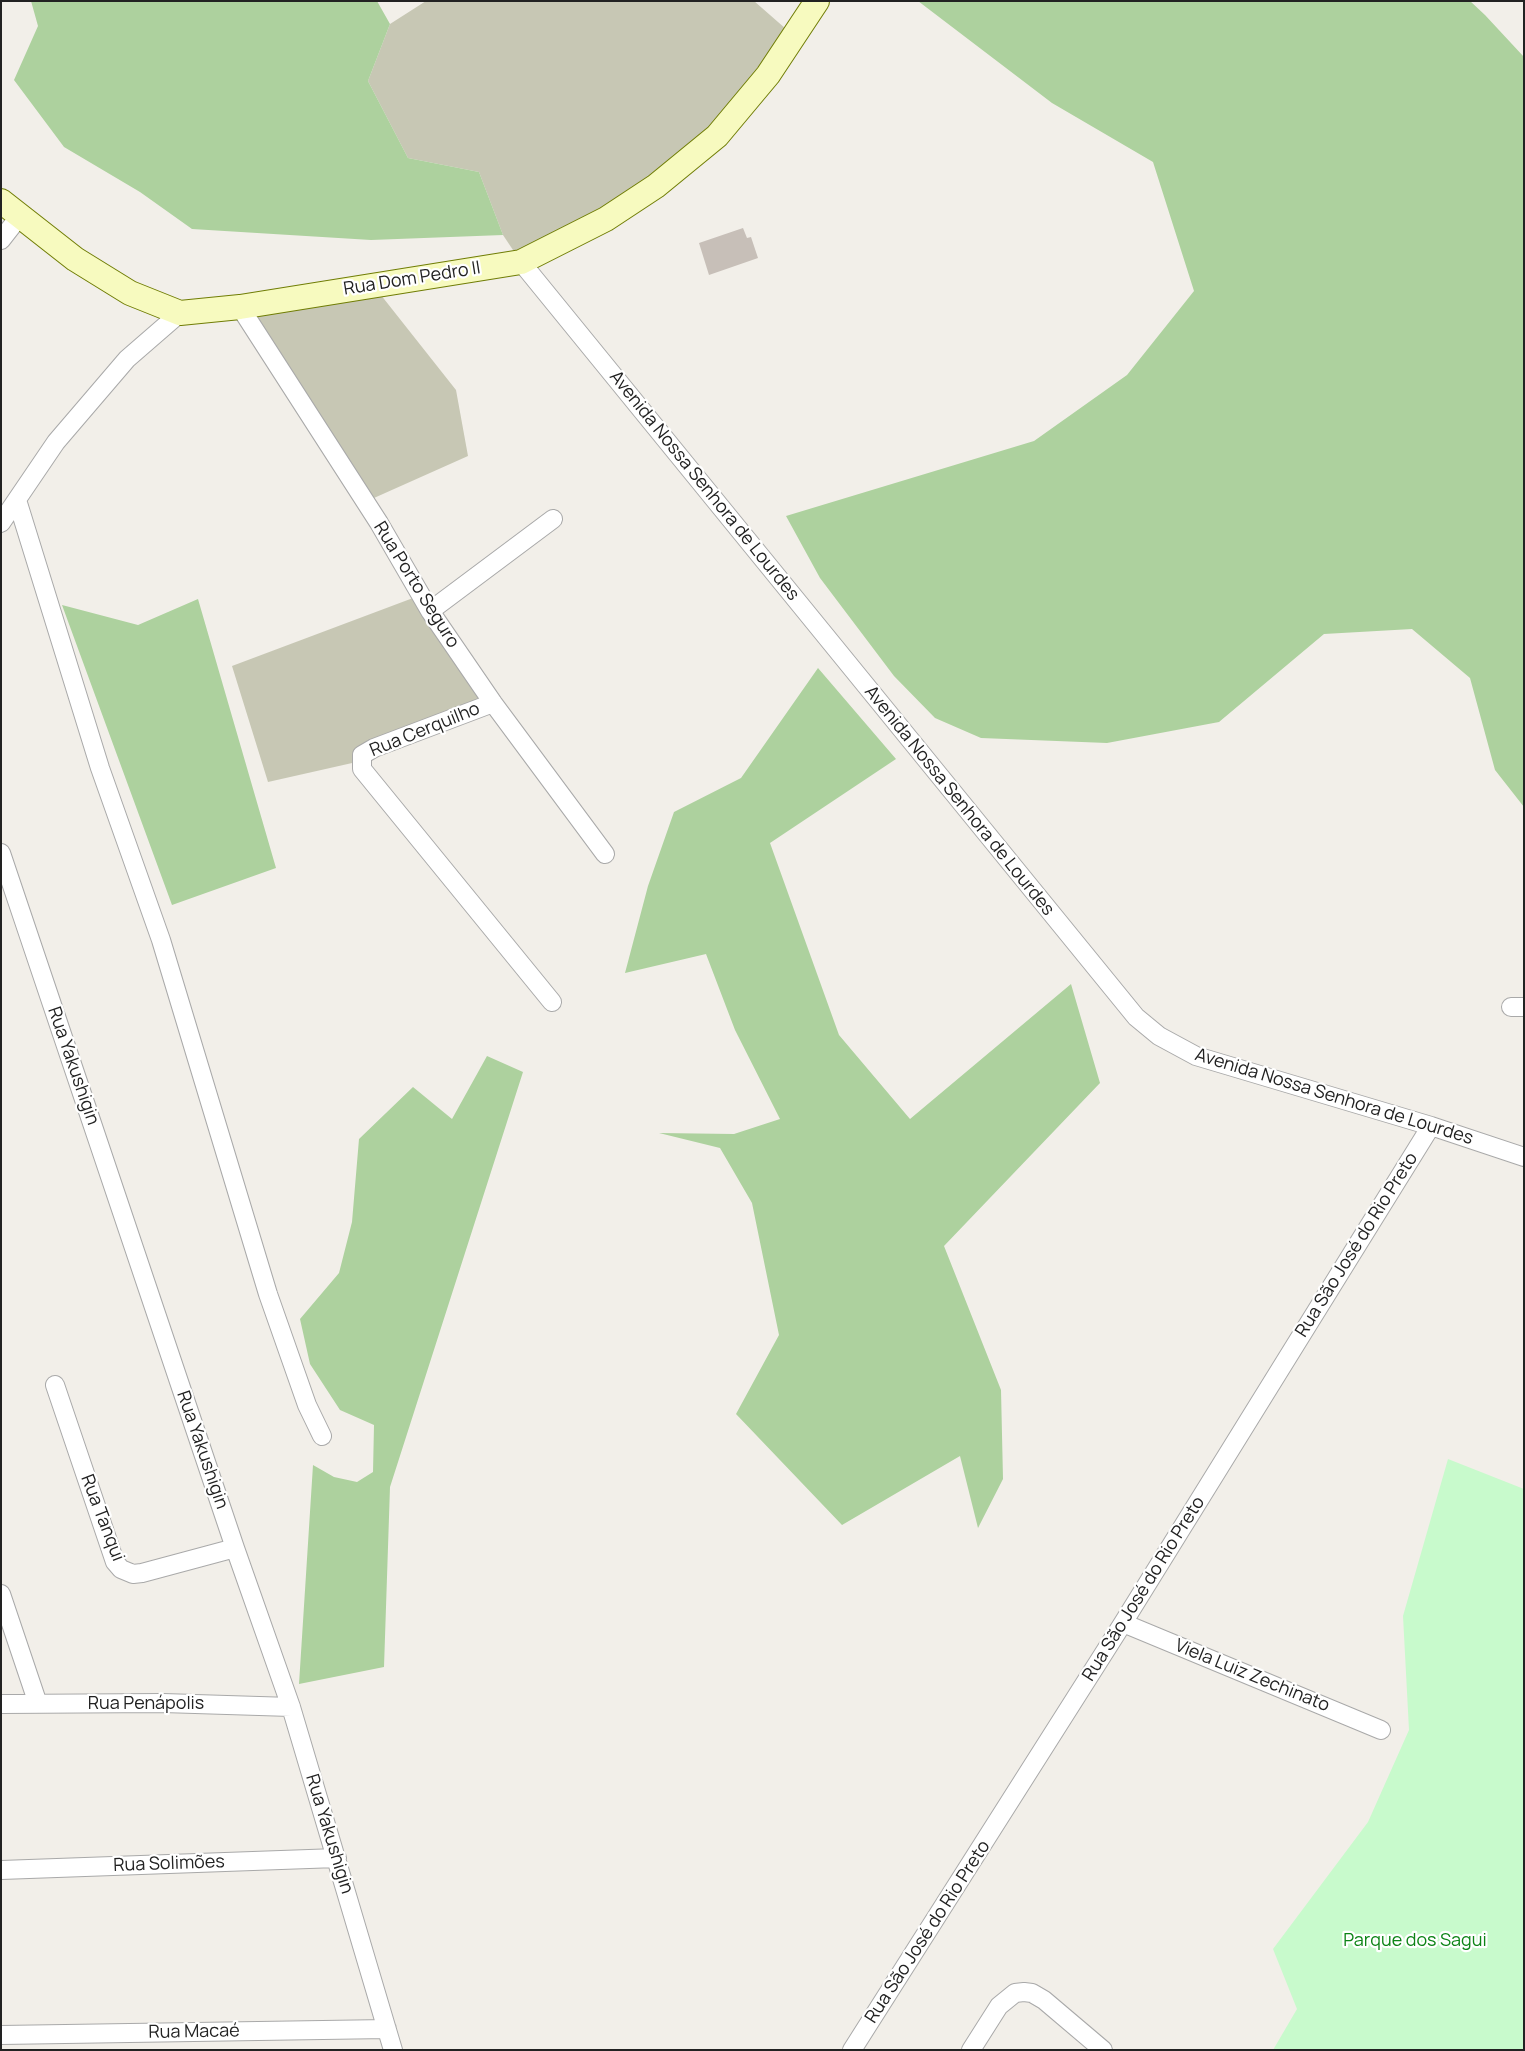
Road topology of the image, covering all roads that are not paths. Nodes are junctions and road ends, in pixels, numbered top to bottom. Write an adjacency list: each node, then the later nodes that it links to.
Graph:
1 (817, 1): 5 (street, Rua Dom Pedro II)
2 (1, 200): 3 (street)
3 (20, 217): 4 (street); 7 (street)
4 (1, 240)
5 (521, 262): 6 (street, Rua Dom Pedro II); 16 (street, Avenida Nossa Senhora de Lourdes)
6 (240, 307): 7 (street, Rua Dom Pedro II); 11 (street, Rua Porto Seguro)
7 (180, 313): 8 (street)
8 (17, 500): 10 (street); 19 (street)
9 (554, 519): 11 (street)
10 (1, 523)
11 (430, 611): 12 (street, Rua Porto Seguro)
12 (493, 703): 14 (street, Rua Porto Seguro); 15 (street, Rua Cerquilho)
13 (1, 853): 20 (street, Rua Yakushigin)
14 (605, 854)
15 (552, 1002)
16 (1431, 1126): 17 (street, Avenida Nossa Senhora de Lourdes); 22 (street, Rua São José do Rio Preto)
17 (1524, 1157)
18 (55, 1385): 20 (street, Rua Tanqui)
19 (322, 1436)
20 (235, 1548): 25 (street, Rua Yakushigin)
21 (1, 1594): 24 (street)
22 (1124, 1623): 26 (street, Viela Luiz Zechinato); 34 (street, Rua São José do Rio Preto)
23 (1, 1704): 24 (street, Rua Penápolis)
24 (38, 1704): 25 (street, Rua Penápolis)
25 (291, 1707): 27 (street, Rua Yakushigin)
26 (1381, 1730)
27 (336, 1858): 28 (street, Rua Solimões); 29 (street, Rua Yakushigin)
28 (1, 1870)
29 (387, 2029): 30 (street, Rua Macaé); 33 (street, Rua Yakushigin)
30 (1, 2035)
31 (1, 2042): 32 (street)
32 (3, 2050)
33 (393, 2050)
34 (852, 2050)
35 (971, 2050): 36 (street)
36 (1103, 2050)

